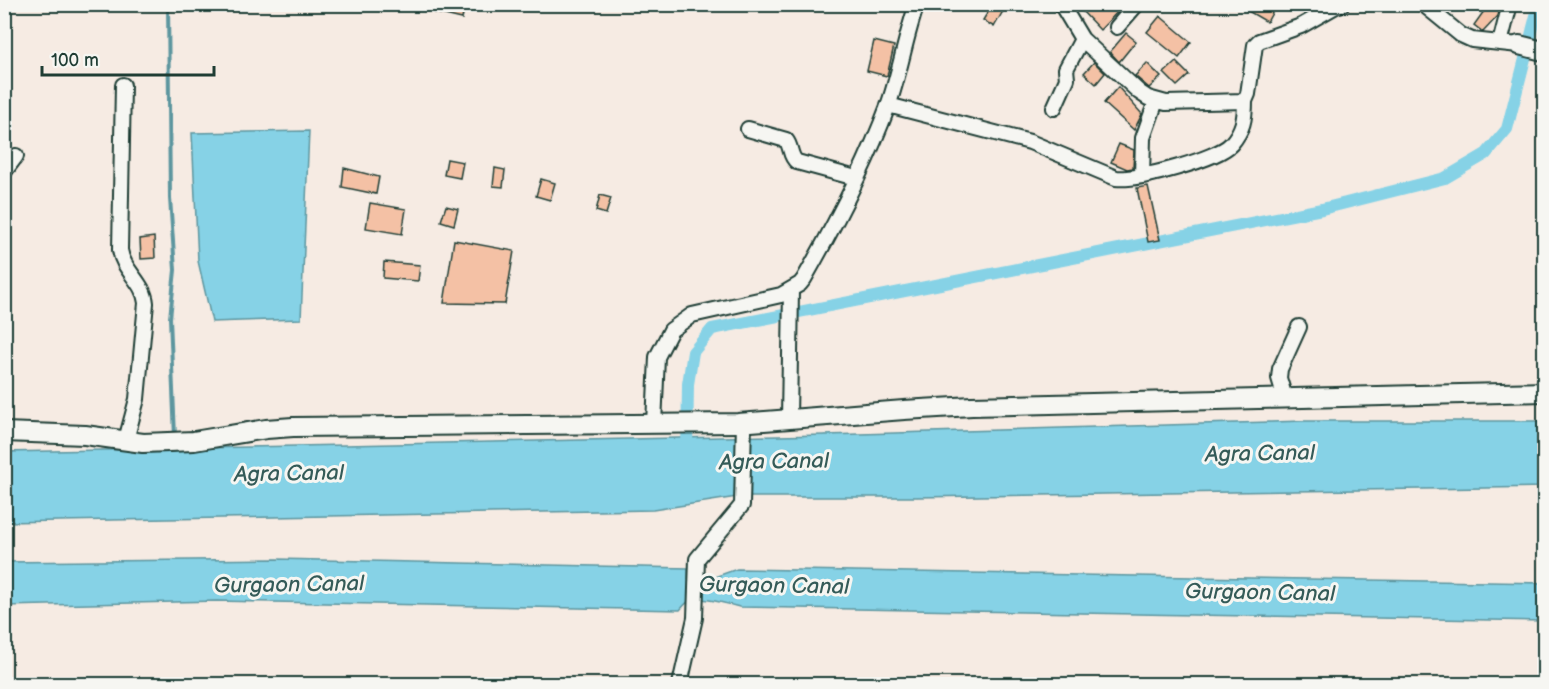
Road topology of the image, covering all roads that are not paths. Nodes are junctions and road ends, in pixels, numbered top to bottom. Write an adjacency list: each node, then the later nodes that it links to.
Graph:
1 (917, 4): 15 (street)
2 (1061, 4): 8 (street)
3 (1137, 4): 7 (street)
4 (1423, 4): 9 (street)
5 (1510, 4): 9 (street)
6 (1338, 5): 14 (street)
7 (1117, 27)
8 (1082, 39): 13 (street); 16 (street)
9 (1500, 43): 10 (street)
10 (1519, 45): 11 (street)
11 (1544, 51)
12 (123, 85): 30 (street)
13 (1156, 101): 14 (street); 20 (street)
14 (1245, 101): 20 (street)
15 (888, 105): 20 (street); 21 (street)
16 (1054, 108)
17 (748, 129): 21 (street)
18 (16, 156): 19 (street)
19 (4, 172)
20 (1142, 176)
21 (856, 178): 22 (street)
22 (790, 290): 26 (street); 28 (street)
23 (1299, 327): 25 (street)
24 (1545, 392): 25 (street)
25 (1285, 398): 26 (street)
26 (789, 419): 27 (street)
27 (744, 422): 28 (street); 31 (street)
28 (654, 424): 30 (street)
29 (4, 432): 30 (street)
30 (134, 442)
31 (680, 684)

